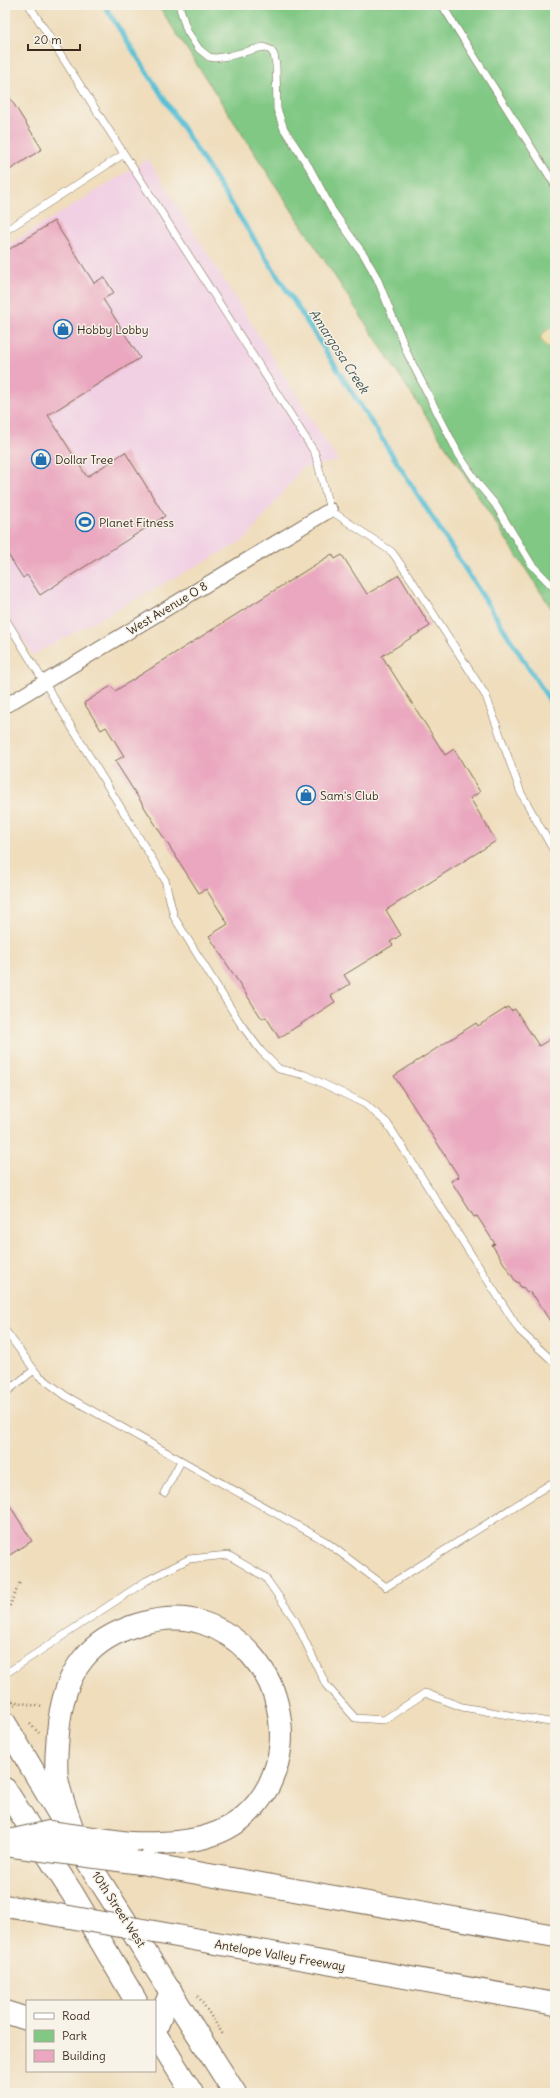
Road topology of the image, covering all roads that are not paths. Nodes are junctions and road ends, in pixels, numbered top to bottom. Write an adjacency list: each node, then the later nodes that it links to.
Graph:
1 (29, 5): 4 (lane)
2 (178, 5): 8 (lane)
3 (442, 5): 5 (lane)
4 (124, 154): 6 (lane); 7 (lane)
5 (555, 185)
6 (5, 231)
7 (330, 510): 10 (street, West Avenue O 8); 12 (lane)
8 (555, 589)
9 (5, 618): 10 (lane)
10 (45, 683): 11 (street, West Avenue O 8); 14 (lane)
11 (5, 706)
12 (555, 853)
13 (5, 1330): 15 (lane)
14 (555, 1363)
15 (34, 1370): 16 (lane); 17 (lane)
16 (5, 1393)
17 (181, 1461): 18 (lane); 19 (lane)
18 (555, 1481)
19 (164, 1492)
20 (5, 1674): 22 (lane)
21 (5, 1723): 26 (main road, 10th Street West)
22 (555, 1723)
23 (5, 1789): 30 (main road)
24 (5, 1842): 26 (main road, bridge)
25 (5, 1845): 28 (main road, bridge)
26 (79, 1848): 29 (main road, 10th Street West)
27 (5, 1906): 31 (main road, Antelope Valley Freeway, bridge)
28 (555, 1936)
29 (171, 1991): 34 (main road); 37 (main road, 10th Street West)
30 (135, 2000)
31 (555, 2004)
32 (5, 2012): 33 (main road)
33 (26, 2019)
34 (156, 2029)
35 (156, 2034): 36 (main road)
36 (192, 2093)
37 (235, 2093)

